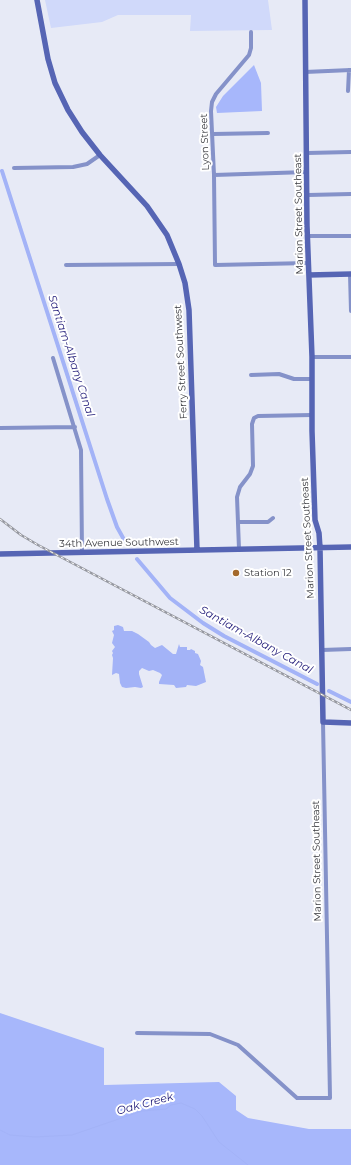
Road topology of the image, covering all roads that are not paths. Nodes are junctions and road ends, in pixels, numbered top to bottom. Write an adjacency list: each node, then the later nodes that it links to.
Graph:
1 (36, 0): 11 (street, Ferry Street Southwest)
2 (305, 0): 5 (street, Marion Street Southeast)
3 (251, 32): 8 (street, Lyon Street)
4 (350, 70): 5 (street); 6 (street)
5 (305, 72): 10 (street, Marion Street Southeast)
6 (348, 91)
7 (268, 133): 8 (street)
8 (212, 134): 14 (street, Lyon Street)
9 (351, 152): 10 (street)
10 (307, 153): 13 (street, Marion Street Southeast)
11 (100, 155): 12 (street); 20 (street, Ferry Street Southwest)
12 (14, 168)
13 (307, 172): 14 (street); 16 (street, Marion Street Southeast)
14 (214, 175): 19 (street, Lyon Street)
15 (351, 194): 16 (street)
16 (308, 195): 17 (street, Marion Street Southeast)
17 (308, 236): 18 (street); 19 (street, Marion Street Southeast)
18 (351, 236)
19 (309, 263): 23 (street, Marion Street Southeast)
20 (179, 264): 21 (street); 38 (street, Ferry Street Southwest)
21 (66, 265)
22 (351, 274): 23 (street); 24 (street)
23 (309, 275): 25 (street, Marion Street Southeast)
24 (351, 311)
25 (312, 357): 26 (street); 29 (street, Marion Street Southeast)
26 (351, 357)
27 (53, 358): 31 (street)
28 (251, 375): 29 (street)
29 (311, 379): 30 (street, Marion Street Southeast)
30 (312, 415): 34 (street); 36 (street, Marion Street Southeast)
31 (74, 427): 32 (street); 39 (street)
32 (0, 428)
33 (273, 518): 34 (street)
34 (239, 522): 37 (street)
35 (351, 547): 36 (street, 34th Avenue Southwest)
36 (320, 548): 37 (street, 34th Avenue Southwest); 42 (street, Marion Street Southeast)
37 (239, 549): 38 (street, 34th Avenue Southwest)
38 (197, 550): 39 (street, 34th Avenue Southwest)
39 (82, 552): 40 (street, 34th Avenue Southwest)
40 (0, 554)
41 (351, 649): 42 (street)
42 (322, 650): 43 (street, Marion Street Southeast)
43 (324, 722): 44 (street); 45 (street, Marion Street Southeast)
44 (351, 723)
45 (137, 1033)

